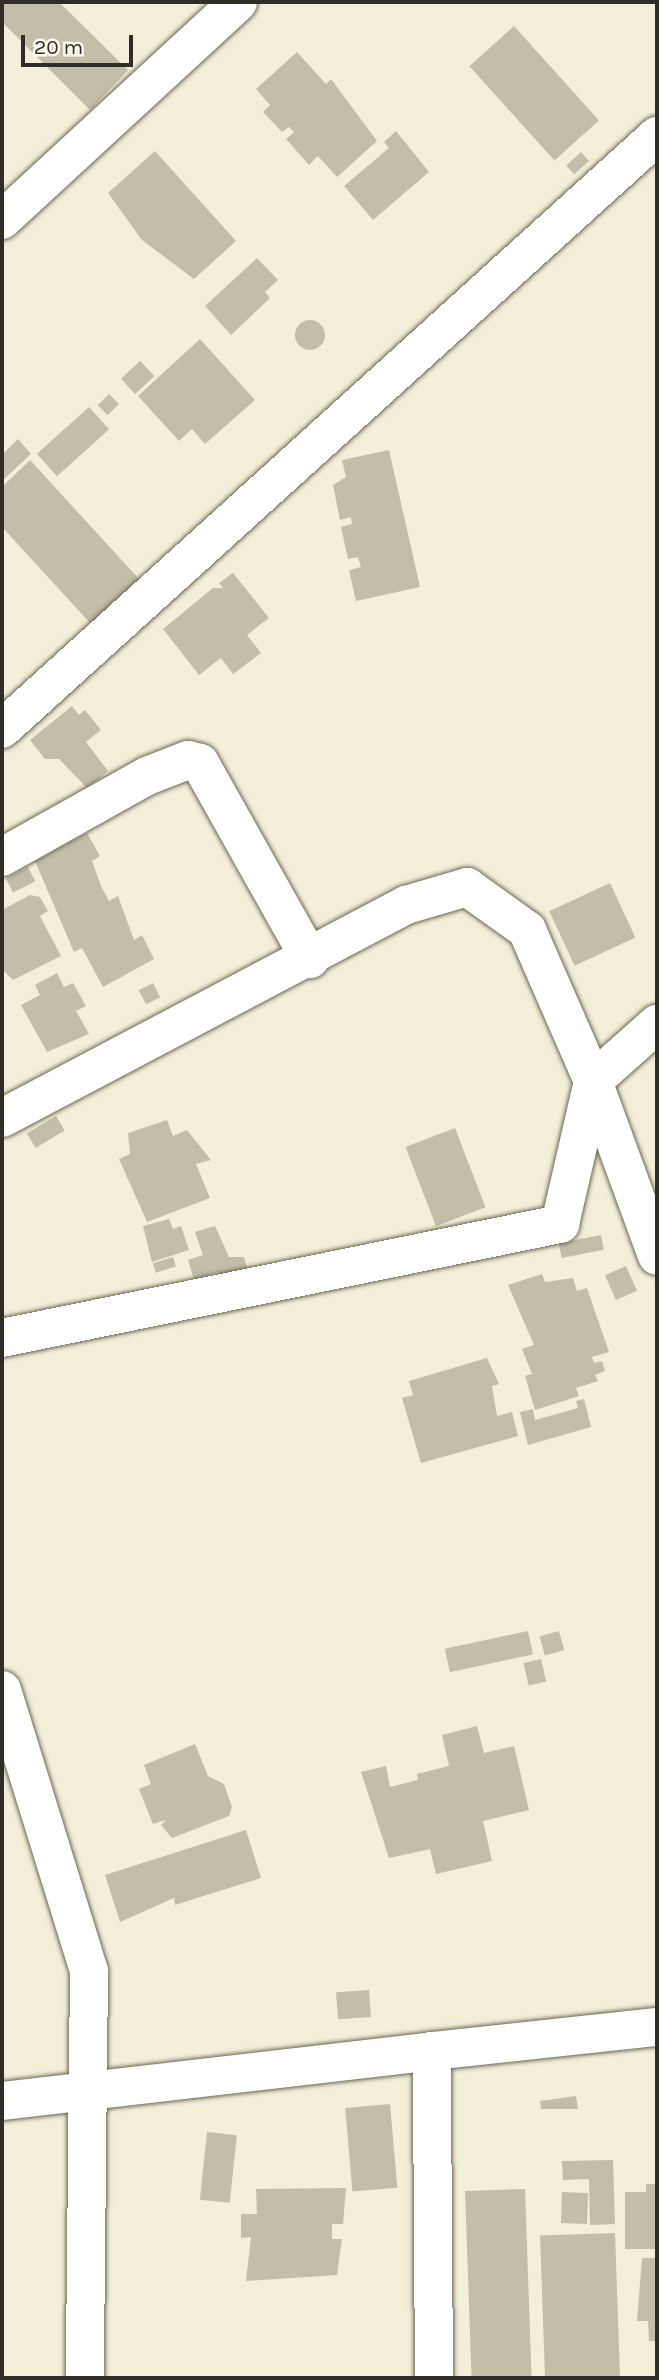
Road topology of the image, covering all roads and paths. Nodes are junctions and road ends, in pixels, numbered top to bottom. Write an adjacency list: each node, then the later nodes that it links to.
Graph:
1 (239, 2): 3 (street)
2 (657, 136): 4 (street)
3 (2, 220)
4 (2, 729)
5 (2, 857): 6 (street)
6 (310, 959): 8 (street); 9 (street)
7 (657, 1024): 8 (street)
8 (593, 1081): 10 (street); 11 (street)
9 (2, 1118)
10 (657, 1256)
11 (2, 1338)
12 (2, 1690): 15 (street)
13 (657, 2028): 14 (street)
14 (432, 2051): 15 (street); 18 (street)
15 (85, 2087): 16 (street); 17 (street)
16 (2, 2101)
17 (85, 2378)
18 (434, 2378)

